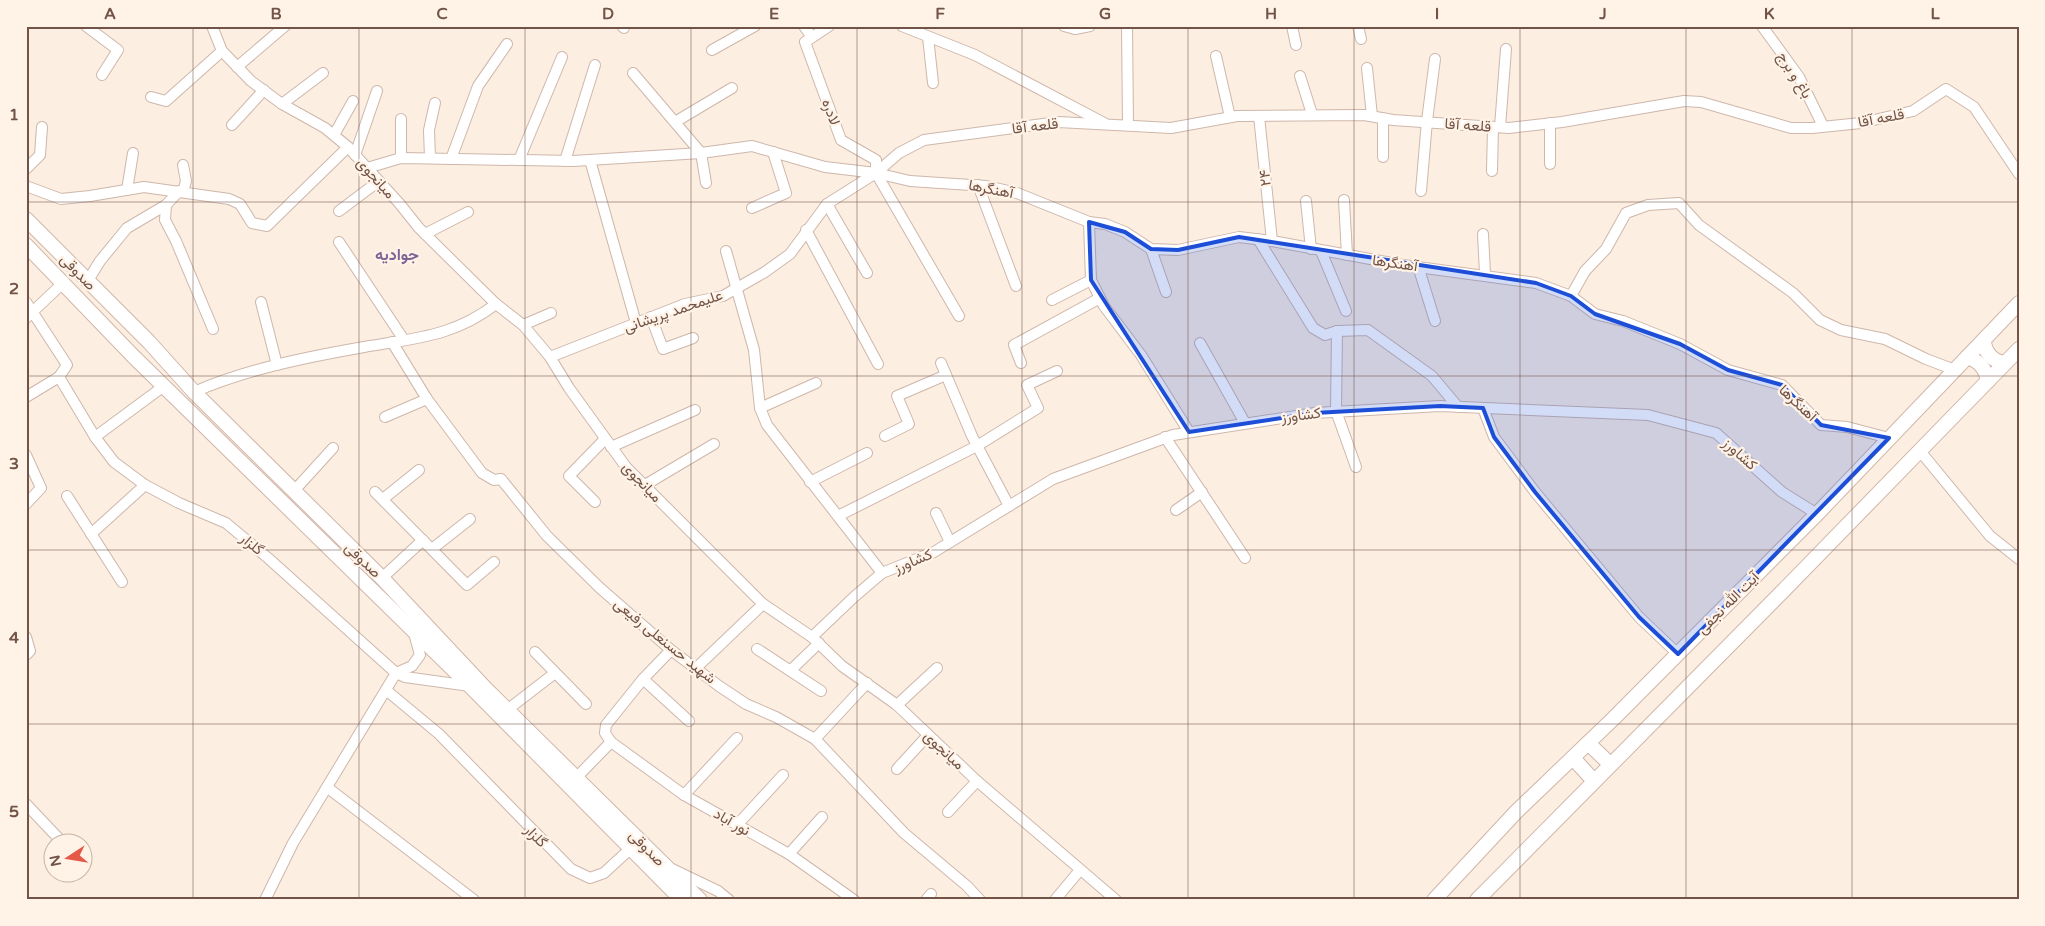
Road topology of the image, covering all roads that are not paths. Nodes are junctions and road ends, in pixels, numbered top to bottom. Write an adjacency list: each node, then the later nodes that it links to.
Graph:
1 (86, 26): 30 (street)
2 (212, 26): 21 (street, میانجوی)
3 (285, 26): 26 (street)
4 (755, 26): 20 (street)
5 (804, 26): 14 (street)
6 (829, 26): 14 (street)
7 (902, 26): 15 (street)
8 (1064, 26): 9 (street)
9 (1090, 26)
10 (1126, 26): 50 (street)
11 (1292, 26): 18 (street)
12 (1358, 26): 16 (street)
13 (1762, 26): 52 (street, باغ و برج)
14 (812, 37): 72 (street, لادره)
15 (928, 37): 32 (street); 51 (street)
16 (1361, 39)
17 (507, 44): 63 (street)
18 (1296, 45)
19 (1506, 49): 54 (street)
20 (712, 50)
21 (222, 51): 26 (street, میانجوی); 36 (street)
22 (1216, 56): 43 (street)
23 (562, 57): 64 (street)
24 (1435, 59): 46 (street)
25 (595, 65): 66 (street)
26 (237, 67): 34 (street, میانجوی)
27 (1367, 68): 42 (street)
28 (323, 73): 39 (street)
29 (633, 73): 47 (street)
30 (102, 75)
31 (1300, 76): 40 (street)
32 (934, 84)
33 (732, 88): 47 (street)
34 (264, 90): 39 (street, میانجوی); 49 (street)
35 (377, 91): 56 (street)
36 (151, 97)
37 (353, 101): 55 (street)
38 (435, 103): 62 (street)
39 (282, 104): 55 (street, میانجوی)
40 (1312, 114): 41 (street, قلعه آقا); 42 (street, قلعه آقا)
41 (1258, 116): 43 (street, قلعه آقا); 94 (street, ۲۴)
42 (1372, 116): 44 (street, قلعه آقا)
43 (1230, 117): 50 (street, قلعه آقا)
44 (1383, 118): 46 (street, قلعه آقا); 60 (street)
45 (401, 119): 61 (street)
46 (1427, 121): 54 (street, قلعه آقا); 80 (street)
47 (675, 122): 59 (street)
48 (1550, 123): 52 (street, قلعه آقا); 54 (street, قلعه آقا); 67 (street)
49 (232, 125)
50 (1128, 125): 51 (street, قلعه آقا)
51 (1109, 126): 72 (street, قلعه آقا)
52 (1823, 126): 73 (street, قلعه آقا)
53 (42, 127): 70 (street)
54 (1497, 127): 71 (street)
55 (334, 135): 56 (street, میانجوی)
56 (351, 151): 69 (street, میانجوی); 79 (street)
57 (773, 152): 59 (street, آهنگرها); 72 (street, آهنگرها); 85 (street)
58 (133, 153): 78 (street)
59 (701, 153): 65 (street, آهنگرها); 75 (street)
60 (1383, 157)
61 (400, 158): 62 (street, آهنگرها); 69 (street, آهنگرها)
62 (430, 158): 63 (street, آهنگرها)
63 (452, 159): 64 (street, آهنگرها)
64 (519, 160): 66 (street, آهنگرها)
65 (590, 160): 66 (street, آهنگرها); 123 (street)
66 (565, 161)
67 (1550, 164)
68 (183, 165): 79 (street)
69 (367, 168): 74 (street, میانجوی)
70 (26, 169)
71 (1492, 171)
72 (876, 173): 76 (street, آهنگرها); 83 (street, علیمحمد پریشانی); 120 (street)
73 (2019, 174)
74 (379, 181): 86 (street); 91 (street, میانجوی)
75 (706, 183)
76 (978, 185): 89 (street, آهنگرها); 107 (street)
77 (26, 186): 78 (street)
78 (127, 190): 79 (street)
79 (181, 191): 84 (street)
80 (1421, 191)
81 (1344, 200): 100 (street)
82 (1306, 201): 98 (street)
83 (827, 204): 90 (street, علیمحمد پریشانی); 102 (street)
84 (166, 206): 105 (street); 125 (street)
85 (752, 208)
86 (339, 211)
87 (468, 212): 91 (street)
88 (26, 219): 105 (main road, صدوقی)
89 (1089, 222): 97 (street, آهنگرها); 104 (street)
90 (806, 230): 108 (street, علیمحمد پریشانی); 138 (street)
91 (425, 234): 116 (street, میانجوی)
92 (1483, 234): 103 (street)
93 (1258, 239): 94 (street, آهنگرها); 97 (street, آهنگرها); 126 (street)
94 (1272, 241): 98 (street, آهنگرها)
95 (339, 242): 128 (street)
96 (26, 245): 106 (main road, صدوقی)
97 (1151, 249): 109 (street)
98 (1316, 250): 100 (street, آهنگرها); 117 (street)
99 (726, 252): 108 (street)
100 (1346, 255): 101 (street, آهنگرها)
101 (1418, 266): 103 (street, آهنگرها); 122 (street)
102 (867, 273)
103 (1485, 274): 110 (street, آهنگرها)
104 (1091, 280): 111 (street); 112 (street)
105 (87, 282): 143 (main road, صدوقی)
106 (63, 283): 119 (street); 147 (main road, صدوقی)
107 (1016, 286)
108 (737, 288): 121 (street, علیمحمد پریشانی); 153 (street)
109 (1166, 292)
110 (1571, 296): 140 (street); 163 (street, آهنگرها)
111 (1100, 298): 136 (street); 159 (street)
112 (1052, 300)
113 (26, 302): 119 (street)
114 (261, 302): 139 (street)
115 (2019, 303): 129 (main road, آیت الله نجفی)
116 (496, 304): 124 (street, میانجوی); 128 (street)
117 (1346, 311)
118 (551, 312): 124 (street)
119 (30, 315): 144 (street)
120 (960, 316)
121 (651, 317): 123 (street, علیمحمد پریشانی); 127 (street)
122 (1435, 320)
123 (636, 323): 133 (street, علیمحمد پریشانی)
124 (523, 325): 133 (street, میانجوی)
125 (212, 330)
126 (1337, 331): 152 (street); 156 (street)
127 (694, 338)
128 (404, 340): 130 (street)
129 (1984, 340): 134 (main road, آیت الله نجفی); 137 (main road)
130 (392, 342): 139 (street); 150 (street, شهید حسنعلی رفیعی)
131 (1200, 343): 158 (street)
132 (2019, 349): 137 (main road, آیت الله نجفی)
133 (550, 357): 164 (street, میانجوی)
134 (1967, 357): 140 (main road, آیت الله نجفی); 145 (main road)
135 (941, 363): 142 (street)
136 (1021, 363)
137 (2005, 363): 145 (main road, آیت الله نجفی)
138 (878, 364)
139 (277, 365): 148 (street)
140 (1955, 370): 163 (main road, آیت الله نجفی)
141 (1057, 371): 166 (street)
142 (946, 375): 160 (street); 166 (street)
143 (179, 376): 147 (main road); 148 (main road, صدوقی)
144 (59, 377): 149 (street); 161 (street, گلزار)
145 (1988, 381): 168 (main road, آیت الله نجفی)
146 (816, 383): 153 (street)
147 (164, 386): 151 (main road, صدوقی); 161 (street)
148 (194, 392): 151 (main road); 176 (main road, صدوقی)
149 (26, 397)
150 (427, 399): 157 (street); 203 (street, شهید حسنعلی رفیعی)
151 (180, 402): 200 (main road, صدوقی)
152 (1458, 406): 154 (street, کشاورز); 156 (street, کشاورز)
153 (760, 408): 173 (street)
154 (1483, 408): 186 (street, کشاورز); 206 (street)
155 (695, 410): 164 (street)
156 (1336, 412): 158 (street, کشاورز); 171 (street)
157 (385, 417)
158 (1245, 424): 159 (street, کشاورز)
159 (1189, 432): 162 (street, کشاورز)
160 (886, 436)
161 (95, 437): 174 (street, گلزار)
162 (1165, 437): 178 (street); 183 (street, کشاورز)
163 (1889, 438): 186 (main road, آیت الله نجفی)
164 (608, 443): 175 (street, میانجوی); 181 (street)
165 (714, 444): 175 (street)
166 (977, 446): 183 (street); 187 (street)
167 (333, 448): 176 (street)
168 (1920, 451): 194 (street); 228 (main road, آیت الله نجفی)
169 (867, 453): 173 (street)
170 (26, 456): 182 (street)
171 (1356, 467)
172 (419, 470): 180 (street)
173 (810, 482): 187 (street)
174 (145, 484): 189 (street); 211 (street, گلزار)
175 (645, 485): 199 (street, میانجوی)
176 (293, 492): 197 (main road, صدوقی)
177 (375, 492): 180 (street)
178 (1202, 492): 184 (street); 193 (street)
179 (67, 496): 189 (street)
180 (383, 500): 190 (street)
181 (595, 502)
182 (26, 504)
183 (1009, 506): 191 (street, کشاورز)
184 (1176, 510)
185 (936, 512): 191 (street)
186 (1817, 514): 206 (main road, آیت الله نجفی)
187 (838, 516): 196 (street)
188 (470, 519): 192 (street)
189 (91, 534): 198 (street)
190 (423, 540): 192 (street); 197 (street)
191 (950, 542): 196 (street, کشاورز)
192 (432, 549): 195 (street)
193 (1246, 558)
194 (2019, 559)
195 (494, 562)
196 (882, 574): 202 (street, کشاورز)
197 (382, 578): 220 (main road, صدوقی)
198 (122, 582)
199 (763, 604): 202 (street, میانجوی); 208 (street)
200 (411, 628): 211 (street); 215 (main road, صدوقی)
201 (26, 637): 207 (street)
202 (815, 640): 210 (street, کشاورز); 214 (street, میانجوی)
203 (671, 650): 208 (street, شهید حسنعلی رفیعی); 213 (street)
204 (757, 650): 210 (street)
205 (535, 652): 212 (street)
206 (1678, 654): 226 (main road, آیت الله نجفی)
207 (26, 655)
208 (696, 668): 224 (street, شهید حسنعلی رفیعی)
209 (937, 668): 219 (street)
210 (791, 670): 217 (street)
211 (396, 673): 215 (street); 216 (street)
212 (555, 673): 218 (street); 220 (street)
213 (643, 679): 221 (street); 225 (street)
214 (867, 683): 219 (street, میانجوی); 224 (street)
215 (470, 686): 241 (main road, صدوقی)
216 (386, 690): 234 (street); 241 (street, گلزار)
217 (821, 692)
218 (586, 704)
219 (897, 705): 222 (street, میانجوی)
220 (507, 710): 231 (main road, صدوقی)
221 (689, 721)
222 (928, 735): 229 (street); 232 (street, میانجوی)
223 (737, 738): 235 (street)
224 (814, 739): 251 (street, شهید حسنعلی رفیعی)
225 (611, 742): 231 (street); 235 (street, نور آباد)
226 (1588, 743): 227 (main road, آیت الله نجفی); 228 (main road)
227 (1573, 758): 233 (main road); 254 (main road, آیت الله نجفی)
228 (1610, 764): 233 (main road, آیت الله نجفی)
229 (897, 769)
230 (783, 775): 239 (street)
231 (576, 778): 243 (main road, صدوقی)
232 (978, 781): 237 (street); 244 (street, میانجوی)
233 (1594, 781): 255 (main road, آیت الله نجفی)
234 (328, 788): 246 (street); 247 (street)
235 (684, 795): 239 (street, نور آباد)
236 (26, 804): 240 (street)
237 (948, 812)
238 (822, 817): 242 (street)
239 (737, 825): 242 (street, نور آباد)
240 (54, 834)
241 (630, 849): 245 (main road, صدوقی)
242 (789, 854): 250 (street, نور آباد)
243 (664, 866): 248 (main road, صدوقی); 249 (street)
244 (1080, 870): 252 (street); 253 (street, میانجوی)
245 (675, 897)
246 (265, 900)
247 (474, 900)
248 (700, 900)
249 (730, 900)
250 (854, 900)
251 (980, 900)
252 (1055, 900)
253 (1115, 900)
254 (1434, 900)
255 (1476, 900)

